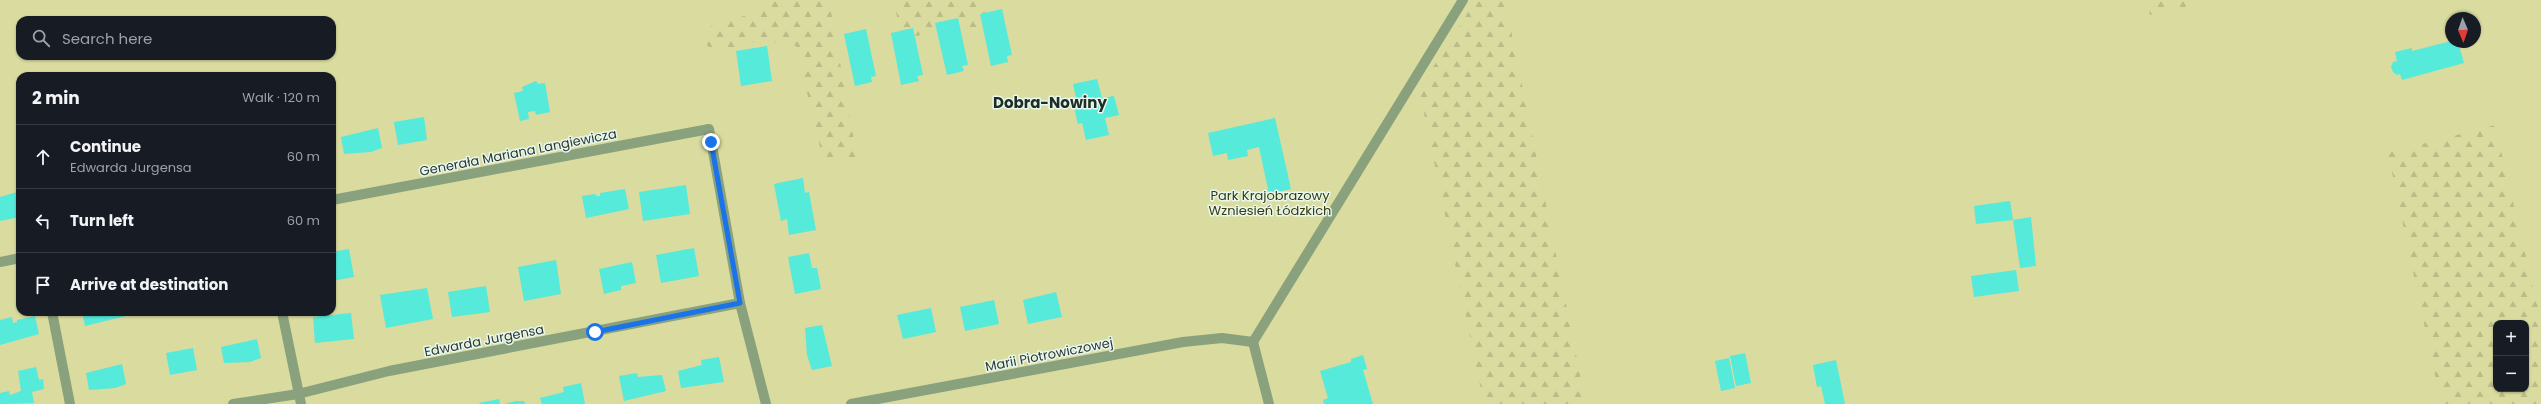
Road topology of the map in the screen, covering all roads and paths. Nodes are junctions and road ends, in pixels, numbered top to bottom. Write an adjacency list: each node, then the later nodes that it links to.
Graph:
1 (1462, 0): 8 (street)
2 (336, 199): 5 (street, Generała Mariana Langiewicza)
3 (16, 259): 4 (street)
4 (0, 262)
5 (740, 303): 9 (street, Edwarda Jurgensa); 13 (street)
6 (53, 316): 10 (street)
7 (283, 316): 9 (street)
8 (1253, 342): 14 (street, Marii Piotrowiczowej); 15 (street)
9 (298, 394): 11 (street, Edwarda Jurgensa); 12 (street)
10 (70, 404)
11 (233, 404)
12 (300, 404)
13 (766, 404)
14 (852, 404)
15 (1269, 404)

